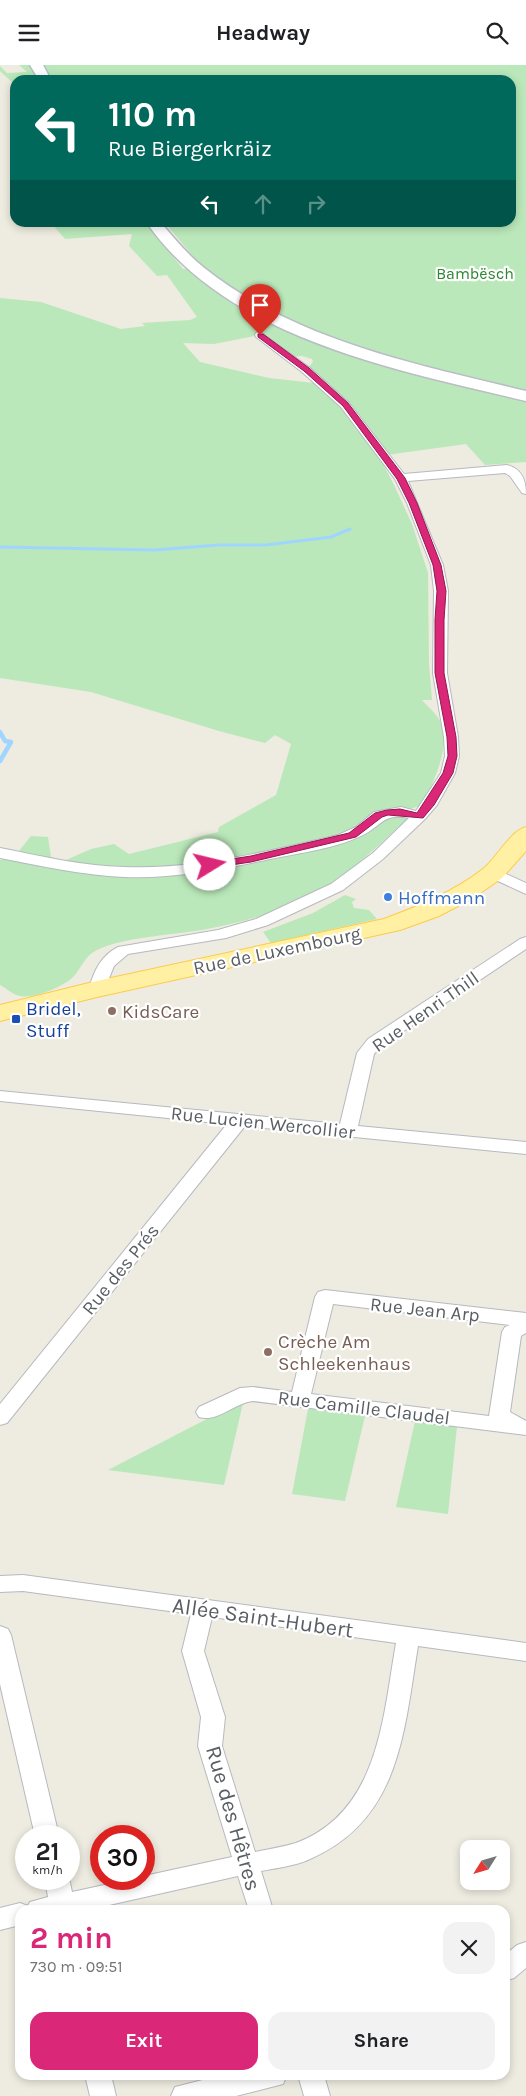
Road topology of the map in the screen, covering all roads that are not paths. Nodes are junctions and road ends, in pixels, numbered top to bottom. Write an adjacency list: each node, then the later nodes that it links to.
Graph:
1 (28, 65): 2 (main road)
2 (38, 75)
3 (157, 227): 5 (main road)
4 (260, 335): 6 (street)
5 (526, 396)
6 (401, 478): 7 (street); 8 (street)
7 (526, 490)
8 (420, 816): 10 (street); 14 (street)
9 (525, 839): 11 (main road, Rue de Luxembourg)
10 (0, 853)
11 (493, 873): 12 (street); 14 (main road, Rue de Luxembourg)
12 (526, 889)
13 (526, 942): 18 (street, Rue Henri Thill)
14 (97, 989): 15 (main road, Rue de Luxembourg)
15 (0, 1013)
16 (0, 1097): 17 (street, Rue Lucien Wercollier)
17 (240, 1120): 18 (street, Rue Lucien Wercollier); 24 (street, Rue des Prés)
18 (348, 1131): 19 (street, Rue Lucien Wercollier)
19 (526, 1148)
20 (526, 1320): 22 (street, Rue Jean Arp)
21 (526, 1325): 25 (street)
22 (300, 1399): 23 (street, Rue Camille Claudel); 25 (street, Rue Camille Claudel)
23 (206, 1412)
24 (0, 1418)
25 (524, 1426)
26 (0, 1584): 27 (street, Allée Saint-Hubert)
27 (203, 1609): 29 (street, Allée Saint-Hubert); 32 (street, Rue des Hêtres)
28 (0, 1635): 31 (street)
29 (408, 1637): 30 (street, Allée Saint-Hubert); 32 (street)
30 (526, 1652)
31 (44, 1825)
32 (246, 1864): 35 (street); 36 (street, Rue des Hêtres)
33 (59, 1890): 34 (street)
34 (63, 1905)
35 (72, 1905)
36 (259, 1905)
37 (15, 1915): 38 (street)
38 (0, 1919)
39 (526, 1953): 40 (street)
40 (510, 1966)
41 (99, 2080): 44 (street)
42 (253, 2080): 45 (street)
43 (312, 2080): 46 (street)
44 (103, 2096)
45 (184, 2096)
46 (317, 2096)

